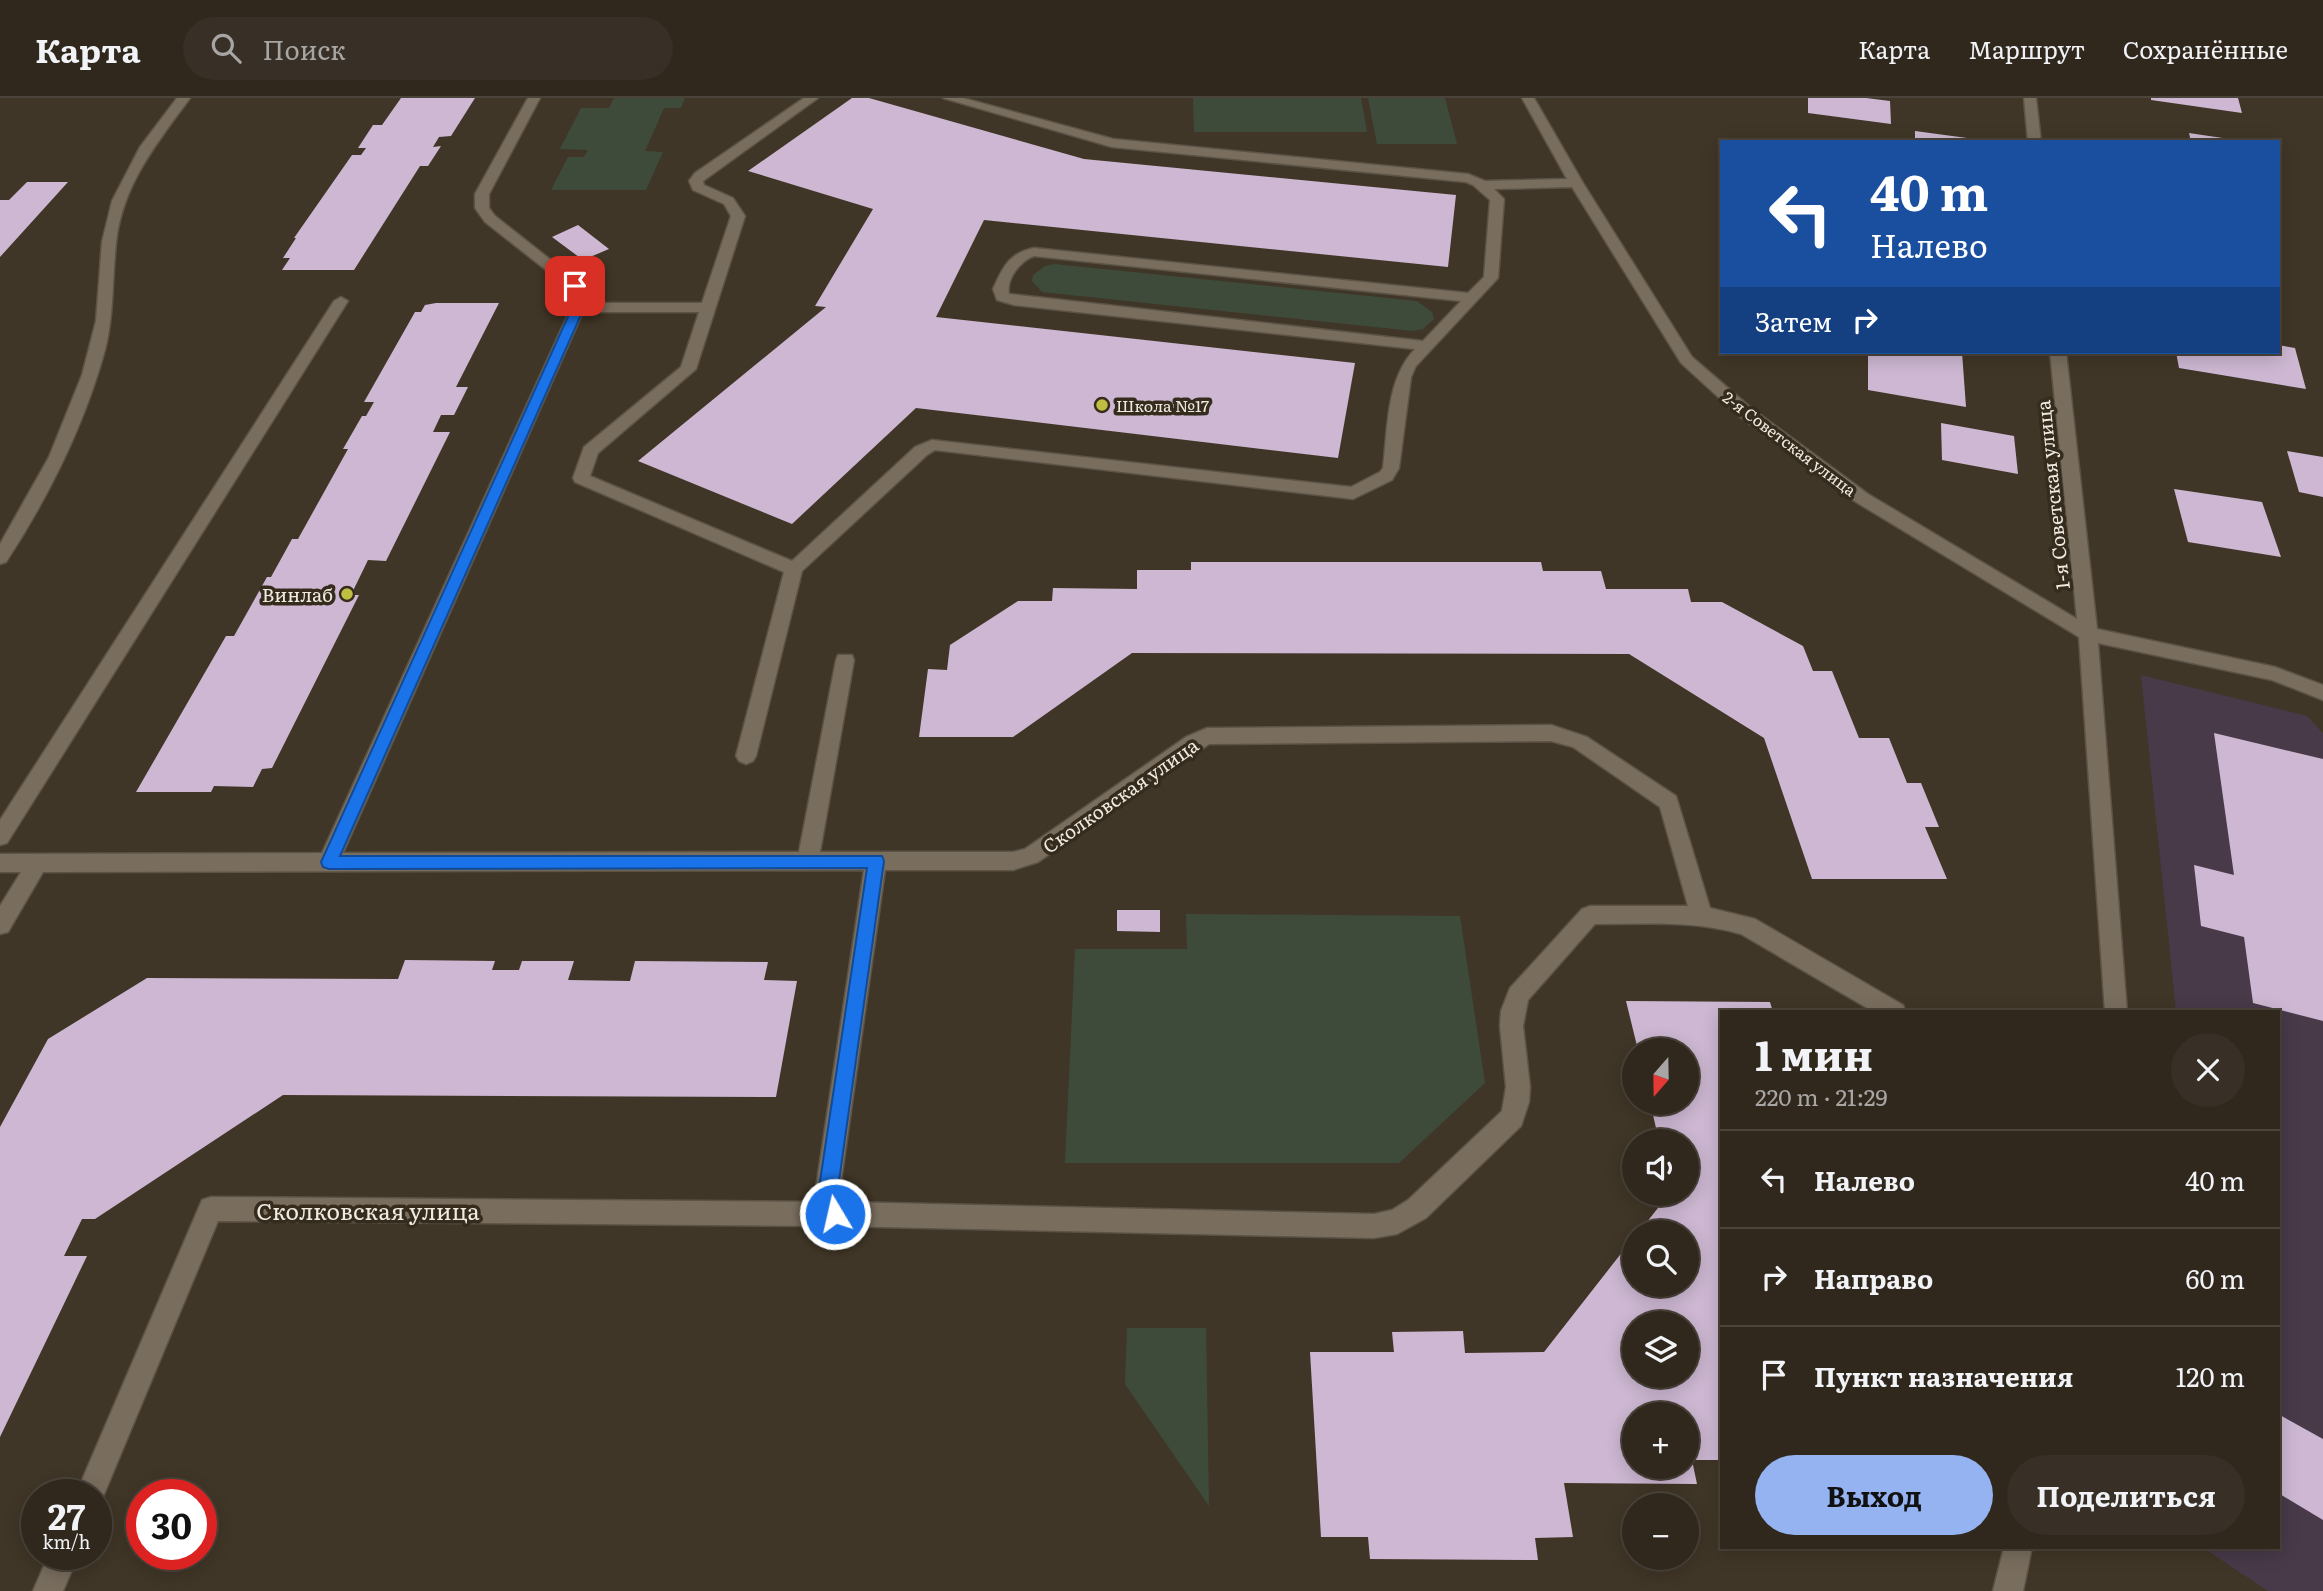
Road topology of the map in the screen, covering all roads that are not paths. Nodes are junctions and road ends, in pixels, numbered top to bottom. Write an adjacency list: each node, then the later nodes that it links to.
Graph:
1 (184, 98): 16 (street)
2 (534, 98): 13 (street)
3 (813, 98): 12 (street)
4 (950, 98): 9 (street)
5 (1528, 98): 8 (street, 2-я Советская улица)
6 (2030, 98): 7 (street)
7 (2035, 140)
8 (1576, 183): 9 (street); 18 (street, 2-я Советская улица)
9 (1483, 185): 10 (street)
10 (1473, 298): 14 (street); 14 (street)
11 (341, 301): 22 (street)
12 (710, 307): 13 (street); 17 (street)
13 (578, 308): 25 (street)
14 (1427, 346): 17 (street)
15 (2058, 354): 18 (street, 1-я Советская улица)
16 (0, 558)
17 (794, 569): 21 (street)
18 (2088, 634): 20 (street, 2-я Советская улица); 31 (street, 1-я Советская улица)
19 (845, 660): 23 (street)
20 (2323, 693)
21 (746, 756)
22 (0, 837)
23 (807, 861): 24 (street, Сколковская улица); 25 (street, Сколковская улица)
24 (876, 861): 28 (street, Сколковская улица); 32 (street)
25 (329, 862): 27 (street, Сколковская улица)
26 (0, 863): 27 (street, Сколковская улица)
27 (37, 863): 29 (street)
28 (1701, 914): 30 (street, Сколковская улица); 32 (street, Сколковская улица)
29 (0, 925)
30 (1892, 1010)
31 (2116, 1010)
32 (835, 1214): 33 (street, Сколковская улица)
33 (96, 1479)
34 (2018, 1549): 37 (street)
35 (57, 1570): 36 (street)
36 (48, 1591)
37 (2008, 1591)

